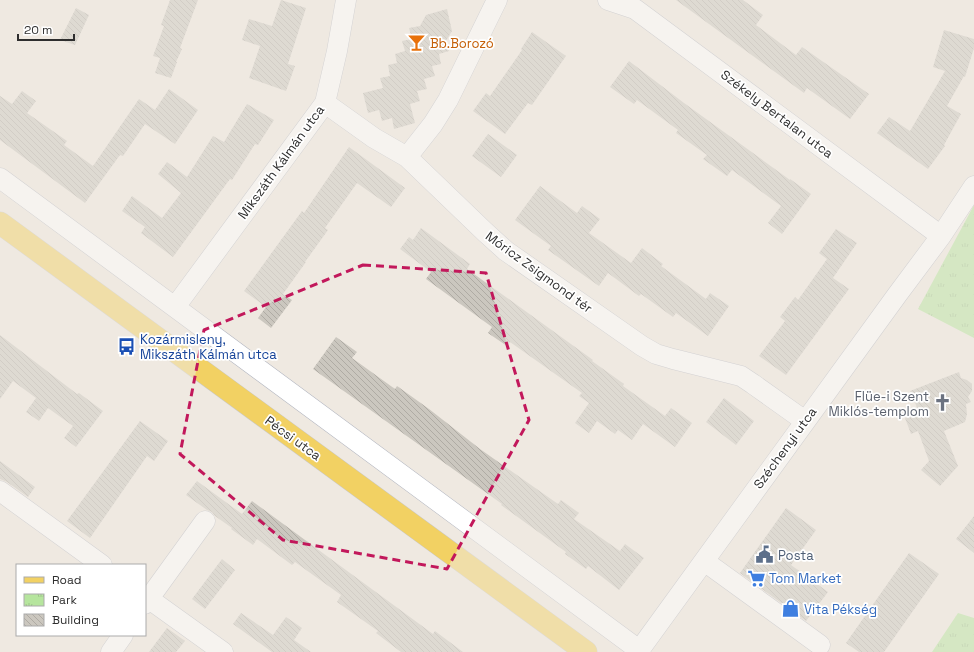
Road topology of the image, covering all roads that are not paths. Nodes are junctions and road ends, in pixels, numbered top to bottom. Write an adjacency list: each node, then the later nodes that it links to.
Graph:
1 (346, 0): 4 (street, Mikszáth Kálmán utca)
2 (497, 0): 5 (street)
3 (608, 0): 9 (street, Székely Bertalan utca)
4 (325, 103): 5 (street, Móricz Zsigmond tér); 10 (street, Mikszáth Kálmán utca)
5 (407, 157): 11 (street, Móricz Zsigmond tér)
6 (0, 178): 10 (street)
7 (974, 186): 9 (street, Széchenyi utca)
8 (0, 223): 22 (main road, Pécsi utca)
9 (941, 236): 11 (street, Széchenyi utca)
10 (175, 307): 19 (street)
11 (805, 421): 14 (street, Széchenyi utca)
12 (0, 491): 15 (street)
13 (204, 520): 16 (street)
14 (704, 561): 18 (street); 19 (street, Széchenyi utca)
15 (101, 564)
16 (146, 600): 21 (street)
17 (122, 636): 20 (street)
18 (820, 645)
19 (639, 651)
20 (111, 652)
21 (223, 652)
22 (586, 652)

